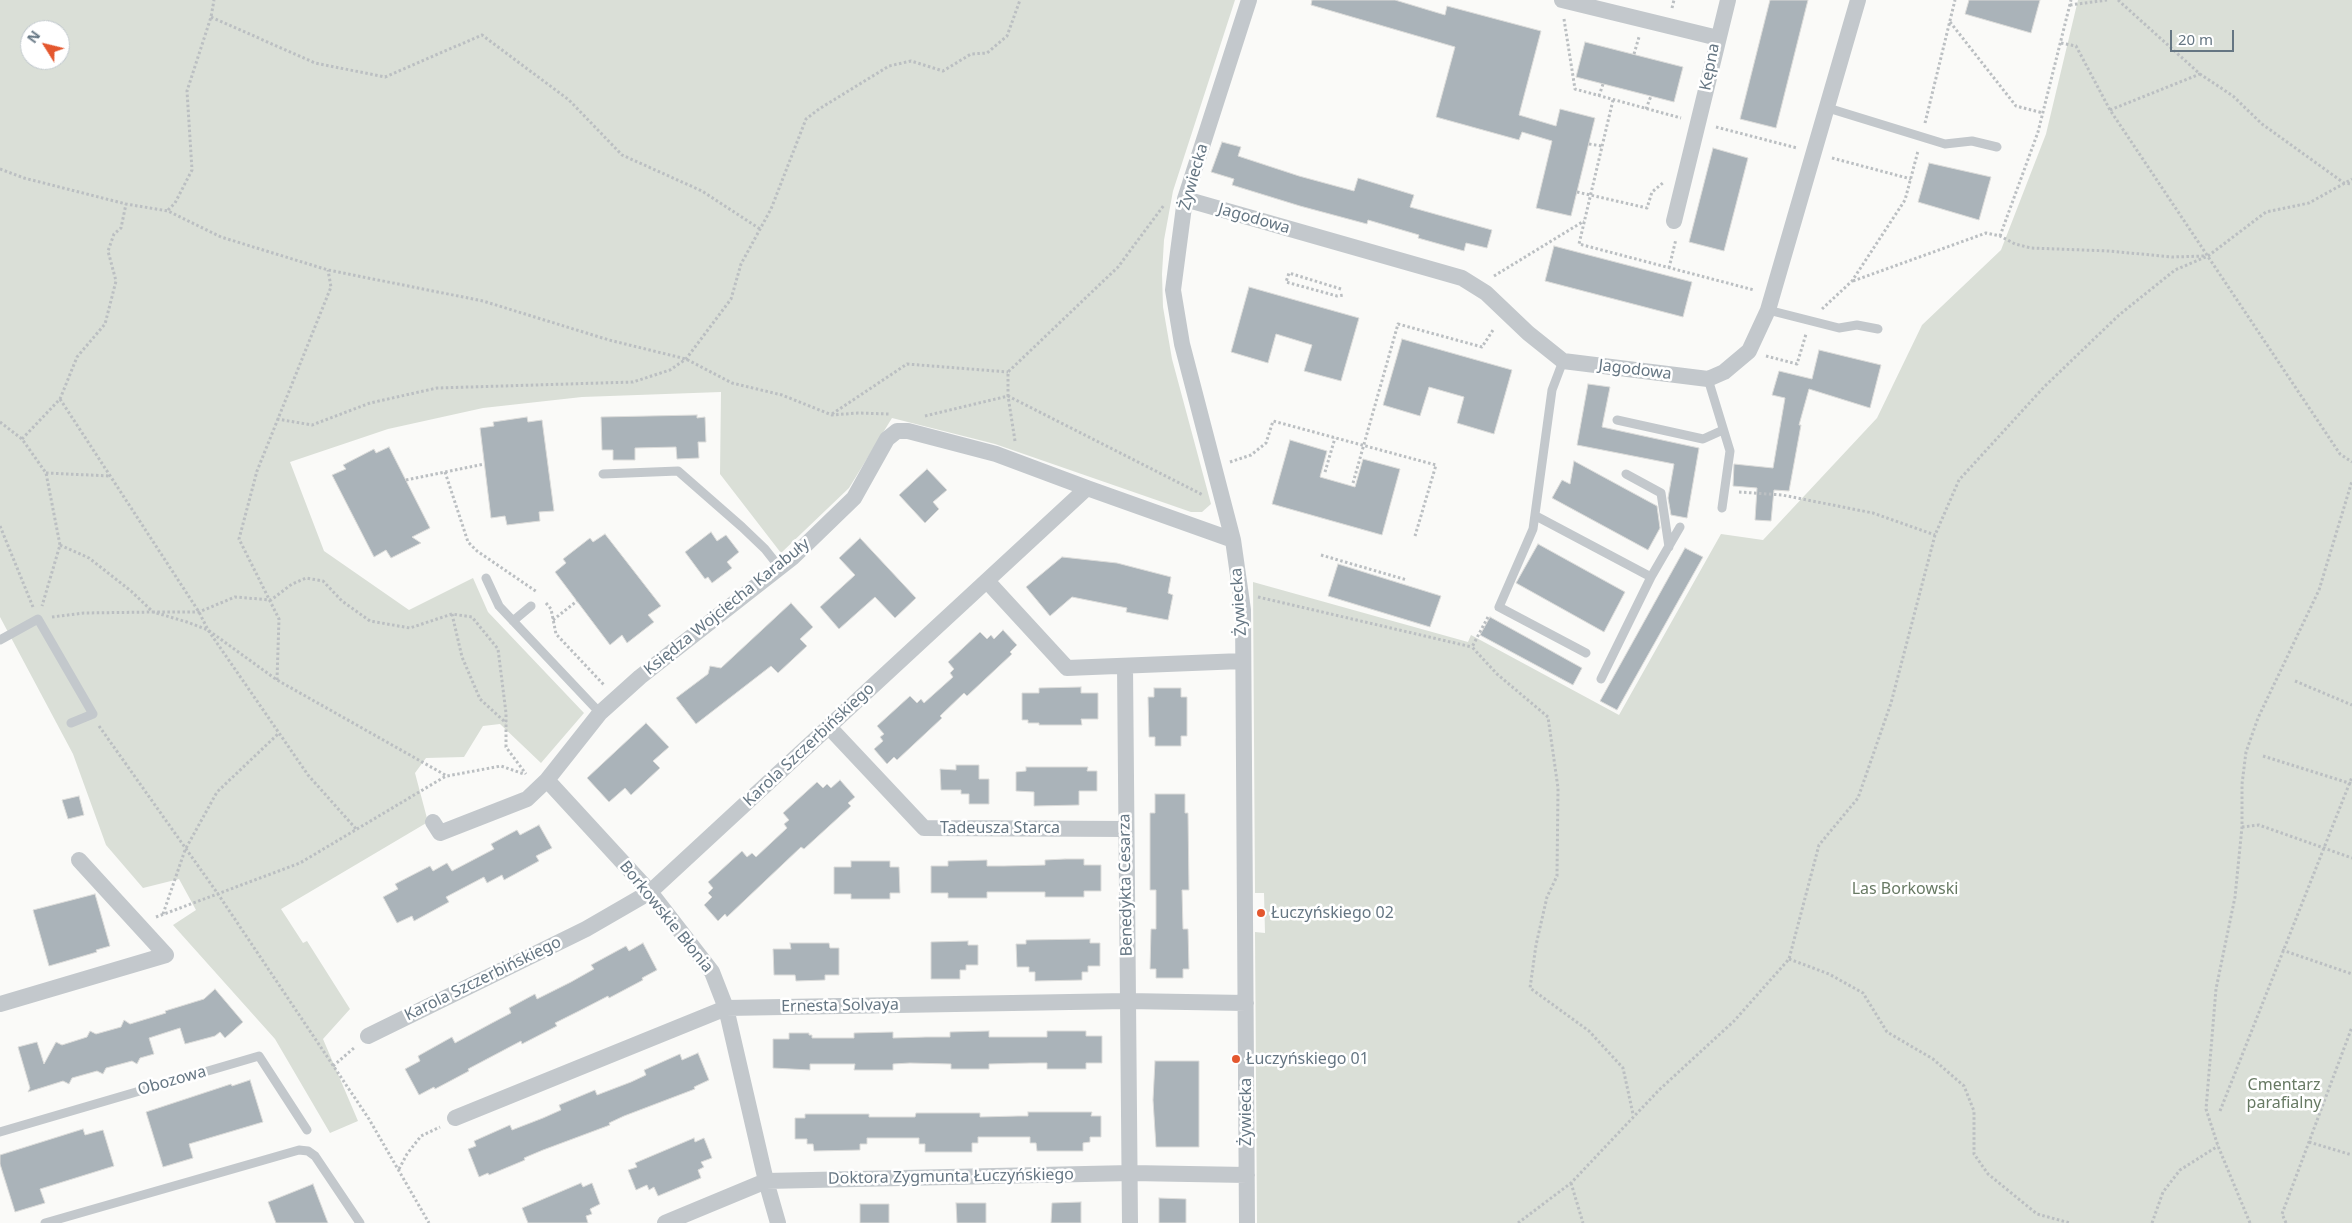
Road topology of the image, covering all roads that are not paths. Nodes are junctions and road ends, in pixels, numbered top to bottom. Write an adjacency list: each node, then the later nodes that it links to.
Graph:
1 (1250, 0): 8 (street, Żywiecka)
2 (1728, 0): 5 (street)
3 (1858, 0): 6 (street)
4 (1565, 1): 5 (street, Kępna)
5 (1718, 38): 9 (street, Kępna)
6 (1828, 108): 7 (lane); 10 (street)
7 (1997, 147)
8 (1178, 199): 12 (street, Jagodowa); 22 (street, Żywiecka)
9 (1676, 226)
10 (1768, 310): 11 (lane); 13 (street)
11 (1878, 329)
12 (1563, 361): 13 (street, Jagodowa); 20 (lane)
13 (1708, 379): 15 (lane)
14 (1617, 420): 15 (lane)
15 (1723, 430): 19 (lane)
16 (602, 474): 24 (lane)
17 (1626, 474): 23 (lane)
18 (1087, 488): 22 (street); 24 (street, Księdza Wojciecha Karabuły); 27 (street, Karola Szczerbińskiego)
19 (1722, 508)
20 (1536, 516): 25 (lane); 31 (lane)
21 (1680, 527): 23 (lane)
22 (1233, 540): 32 (street, Żywiecka)
23 (1669, 547): 25 (lane)
24 (780, 568): 35 (street, Księdza Wojciecha Karabuły)
25 (1651, 577): 34 (lane)
26 (486, 578): 29 (lane)
27 (987, 580): 33 (street); 37 (street, Karola Szczerbińskiego)
28 (532, 606): 29 (lane)
29 (513, 621): 35 (lane)
30 (0, 640): 36 (lane)
31 (1586, 653)
32 (1242, 661): 33 (street); 45 (street, Żywiecka)
33 (1125, 666): 40 (street, Benedykta Cesarza)
34 (1600, 679)
35 (600, 713): 38 (street, Księdza Wojciecha Karabuły)
36 (71, 723)
37 (829, 727): 40 (street, Tadeusza Starca); 42 (street, Karola Szczerbińskiego)
38 (547, 780): 39 (street, Księdza Wojciecha Karabuły); 42 (street, Borkowskie Błonia)
39 (433, 822)
40 (1125, 829): 43 (street, Benedykta Cesarza)
41 (79, 860): 44 (street)
42 (650, 892): 46 (street, Borkowskie Błonia); 47 (street, Karola Szczerbińskiego)
43 (1127, 1001): 45 (street, Ernesta Solvaya); 46 (street, Ernesta Solvaya); 51 (street, Benedykta Cesarza)
44 (0, 1004)
45 (1246, 1004): 52 (street, Żywiecka)
46 (726, 1008): 48 (street, Ernesta Solvaya); 53 (street, Borkowskie Błonia)
47 (368, 1036)
48 (455, 1118)
49 (307, 1130): 50 (lane, Obozowa)
50 (0, 1132)
51 (1131, 1173): 52 (street, Doktora Zygmunta Łuczyńskiego); 53 (street, Doktora Zygmunta Łuczyńskiego); 58 (street, Benedykta Cesarza)
52 (1247, 1175): 59 (street, Żywiecka)
53 (766, 1181): 56 (street, Doktora Zygmunta Łuczyńskiego); 57 (street, Borkowskie Błonia)
54 (45, 1223): 55 (lane)
55 (360, 1223)
56 (665, 1223)
57 (778, 1223)
58 (1130, 1223)
59 (1247, 1223)

